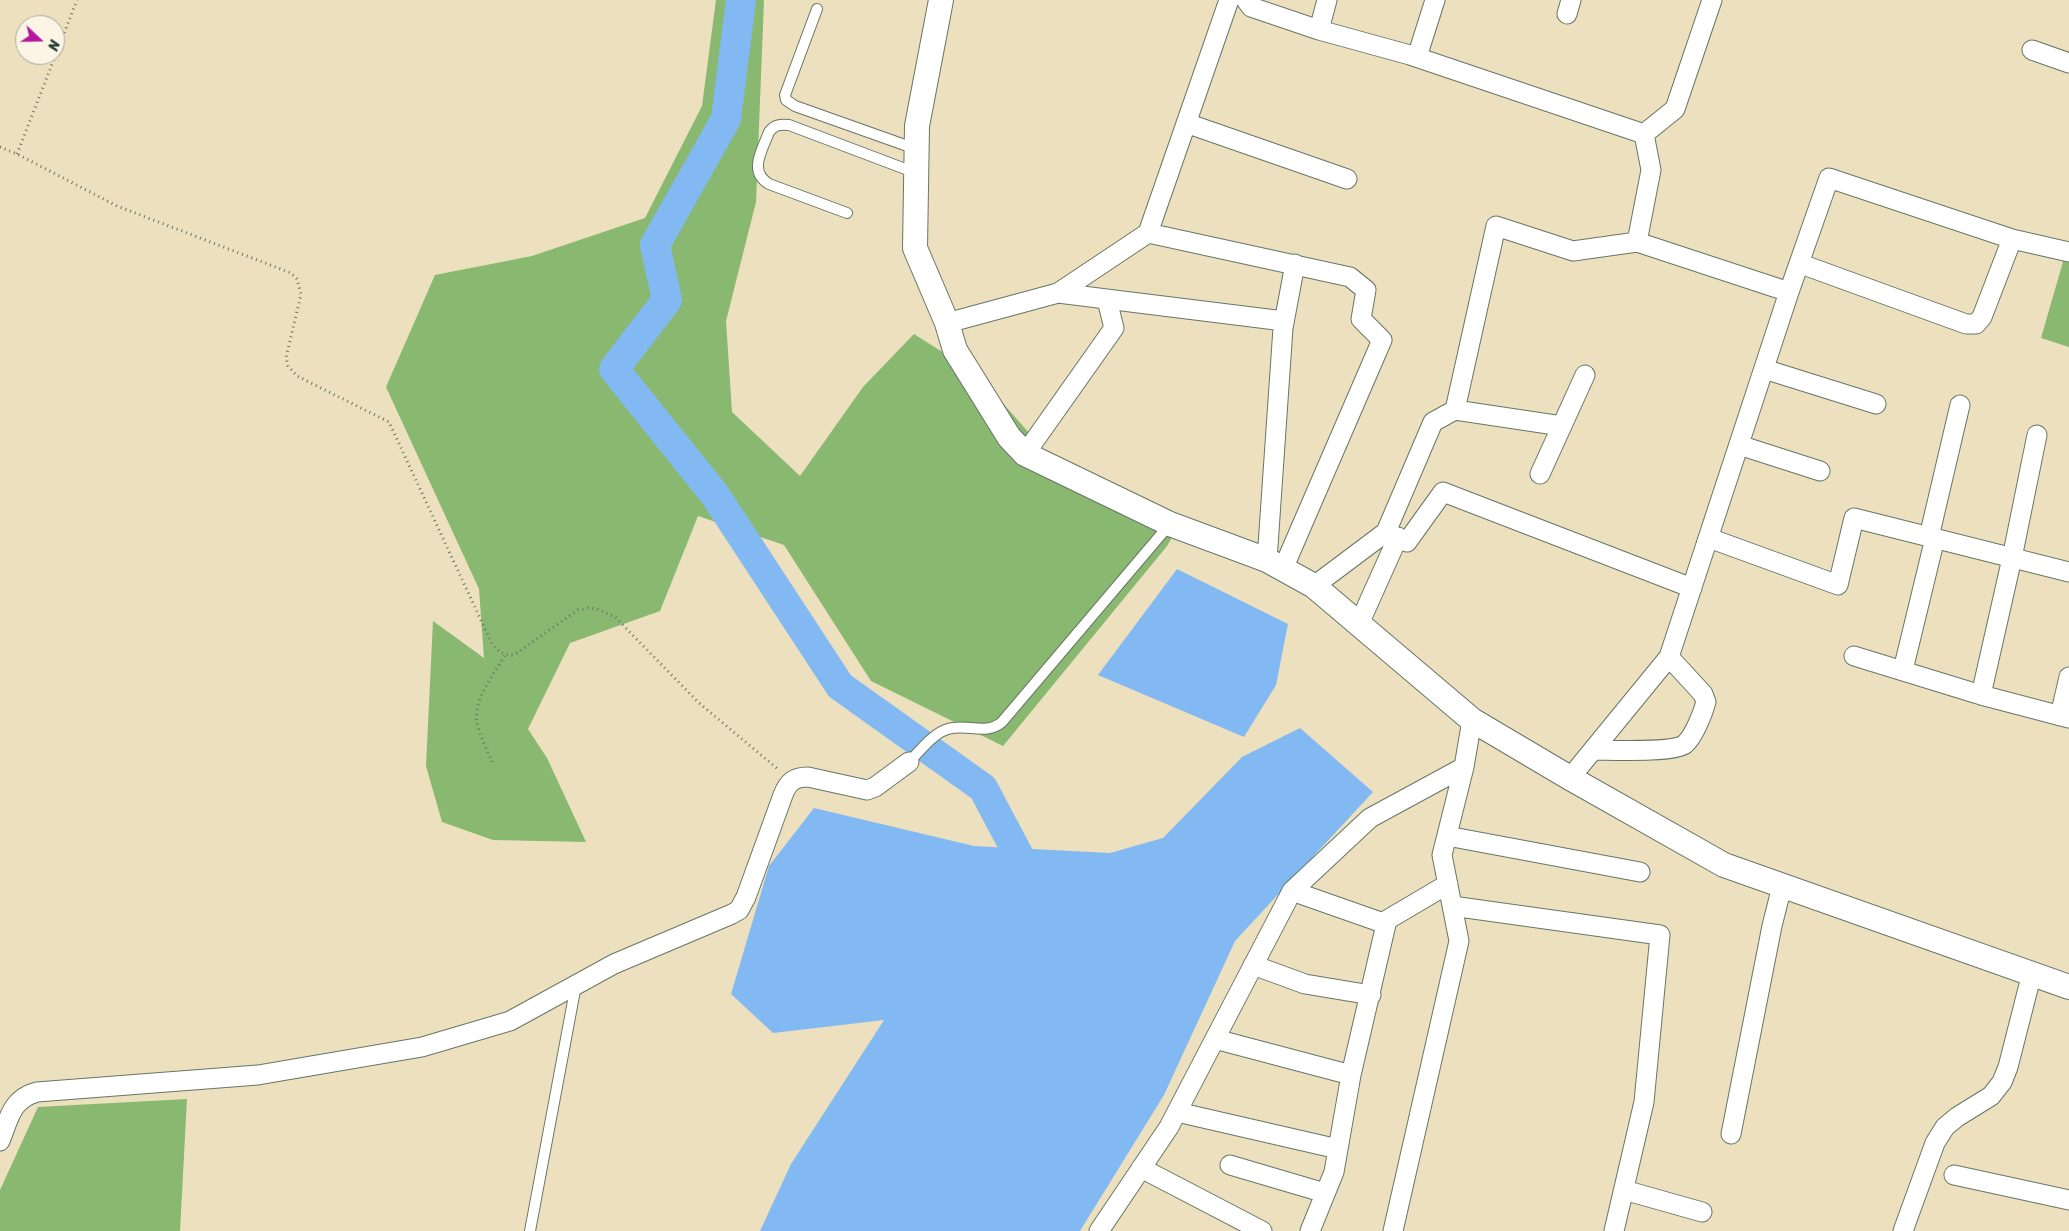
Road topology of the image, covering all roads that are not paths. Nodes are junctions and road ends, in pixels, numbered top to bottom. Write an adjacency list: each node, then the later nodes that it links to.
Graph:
1 (941, 0): 14 (street)
2 (1229, 0): 12 (street)
3 (1246, 0): 8 (street)
4 (1327, 0): 8 (street)
5 (1435, 0): 10 (street)
6 (1712, 0): 13 (street)
7 (817, 9): 14 (lane)
8 (1320, 30): 10 (street)
9 (2032, 50): 11 (street)
10 (1417, 57): 13 (street)
11 (2069, 63)
12 (1186, 123): 16 (street); 18 (street)
13 (1644, 134): 20 (street)
14 (917, 149): 15 (street)
15 (916, 174): 17 (lane); 28 (street)
16 (1347, 179)
17 (847, 213)
18 (1148, 233): 22 (street); 25 (street)
19 (2012, 239): 21 (street); 23 (street); 23 (street)
20 (1637, 242): 24 (street); 33 (street)
21 (2069, 252)
22 (1294, 264): 27 (street); 45 (street)
23 (1801, 264): 24 (street)
24 (1789, 292): 29 (street)
25 (1058, 293): 26 (street); 28 (street)
26 (1107, 300): 27 (street); 37 (street)
27 (1284, 321): 45 (street)
28 (947, 323): 37 (street)
29 (1764, 369): 31 (street); 36 (street)
30 (1585, 375): 34 (street)
31 (1876, 404)
32 (1960, 406): 42 (street)
33 (1455, 410): 34 (street); 41 (street)
34 (1562, 426): 39 (street)
35 (2037, 435): 44 (street)
36 (1739, 445): 38 (street); 43 (street)
37 (1025, 454): 40 (street)
38 (1820, 471)
39 (1540, 474)
40 (1170, 524): 45 (street); 58 (lane)
41 (1392, 534): 47 (street); 48 (street); 49 (street)
42 (1932, 537): 43 (street); 44 (street); 52 (street)
43 (1709, 538): 48 (street)
44 (2012, 558): 46 (street); 54 (street)
45 (1275, 564): 47 (street)
46 (2069, 572)
47 (1314, 586): 49 (street)
48 (1692, 588): 51 (street)
49 (1359, 624): 56 (street)
50 (1854, 656): 52 (street)
51 (1669, 657): 57 (street); 57 (street)
52 (1904, 670): 54 (street)
53 (2069, 678): 55 (street)
54 (1981, 695): 55 (street)
55 (2064, 717)
56 (1472, 720): 59 (street); 60 (street)
57 (1593, 750): 60 (street)
58 (909, 762): 70 (street)
59 (1464, 767): 61 (street); 65 (street)
60 (1570, 778): 64 (street)
61 (1447, 836): 62 (street); 63 (street)
62 (1640, 872)
63 (1448, 884): 66 (street); 67 (street)
64 (1782, 886): 69 (street); 76 (street)
65 (1292, 890): 67 (street); 68 (street)
66 (1452, 906): 82 (street); 90 (street)
67 (1386, 924): 72 (street)
68 (1253, 965): 72 (street); 73 (street)
69 (2032, 974): 71 (street); 92 (street)
70 (576, 985): 77 (street); 86 (lane)
71 (2069, 987)
72 (1371, 996): 74 (street)
73 (1215, 1038): 74 (street); 75 (street)
74 (1351, 1075): 78 (street)
75 (1176, 1112): 78 (street); 80 (street)
76 (1731, 1134)
77 (0, 1141)
78 (1338, 1149): 83 (street)
79 (1230, 1165): 83 (street)
80 (1141, 1168): 87 (street); 88 (street)
81 (1954, 1175): 84 (street)
82 (1624, 1190): 85 (street); 91 (street)
83 (1325, 1193): 89 (street)
84 (2069, 1200)
85 (1702, 1212)
86 (530, 1231)
87 (1099, 1231)
88 (1262, 1231)
89 (1310, 1231)
90 (1393, 1231)
91 (1614, 1231)
92 (1903, 1231)

